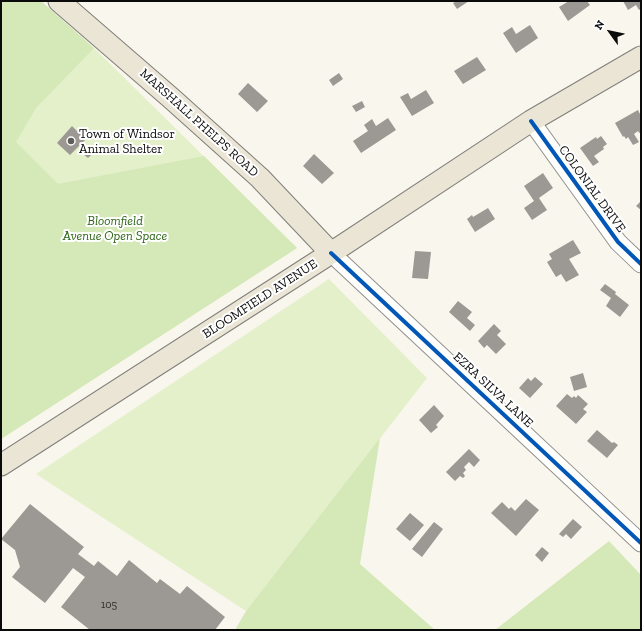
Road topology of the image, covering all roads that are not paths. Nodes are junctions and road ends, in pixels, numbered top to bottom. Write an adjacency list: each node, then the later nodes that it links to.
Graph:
1 (59, 1): 4 (main road, MARSHALL PHELPS ROAD)
2 (641, 57): 3 (main road, BLOOMFIELD AVENUE)
3 (531, 121): 4 (main road, BLOOMFIELD AVENUE); 5 (street, COLONIAL DRIVE)
4 (331, 253): 6 (main road, BLOOMFIELD AVENUE); 7 (street, EZRA SILVA LANE)
5 (641, 264)
6 (1, 465)
7 (641, 543)

